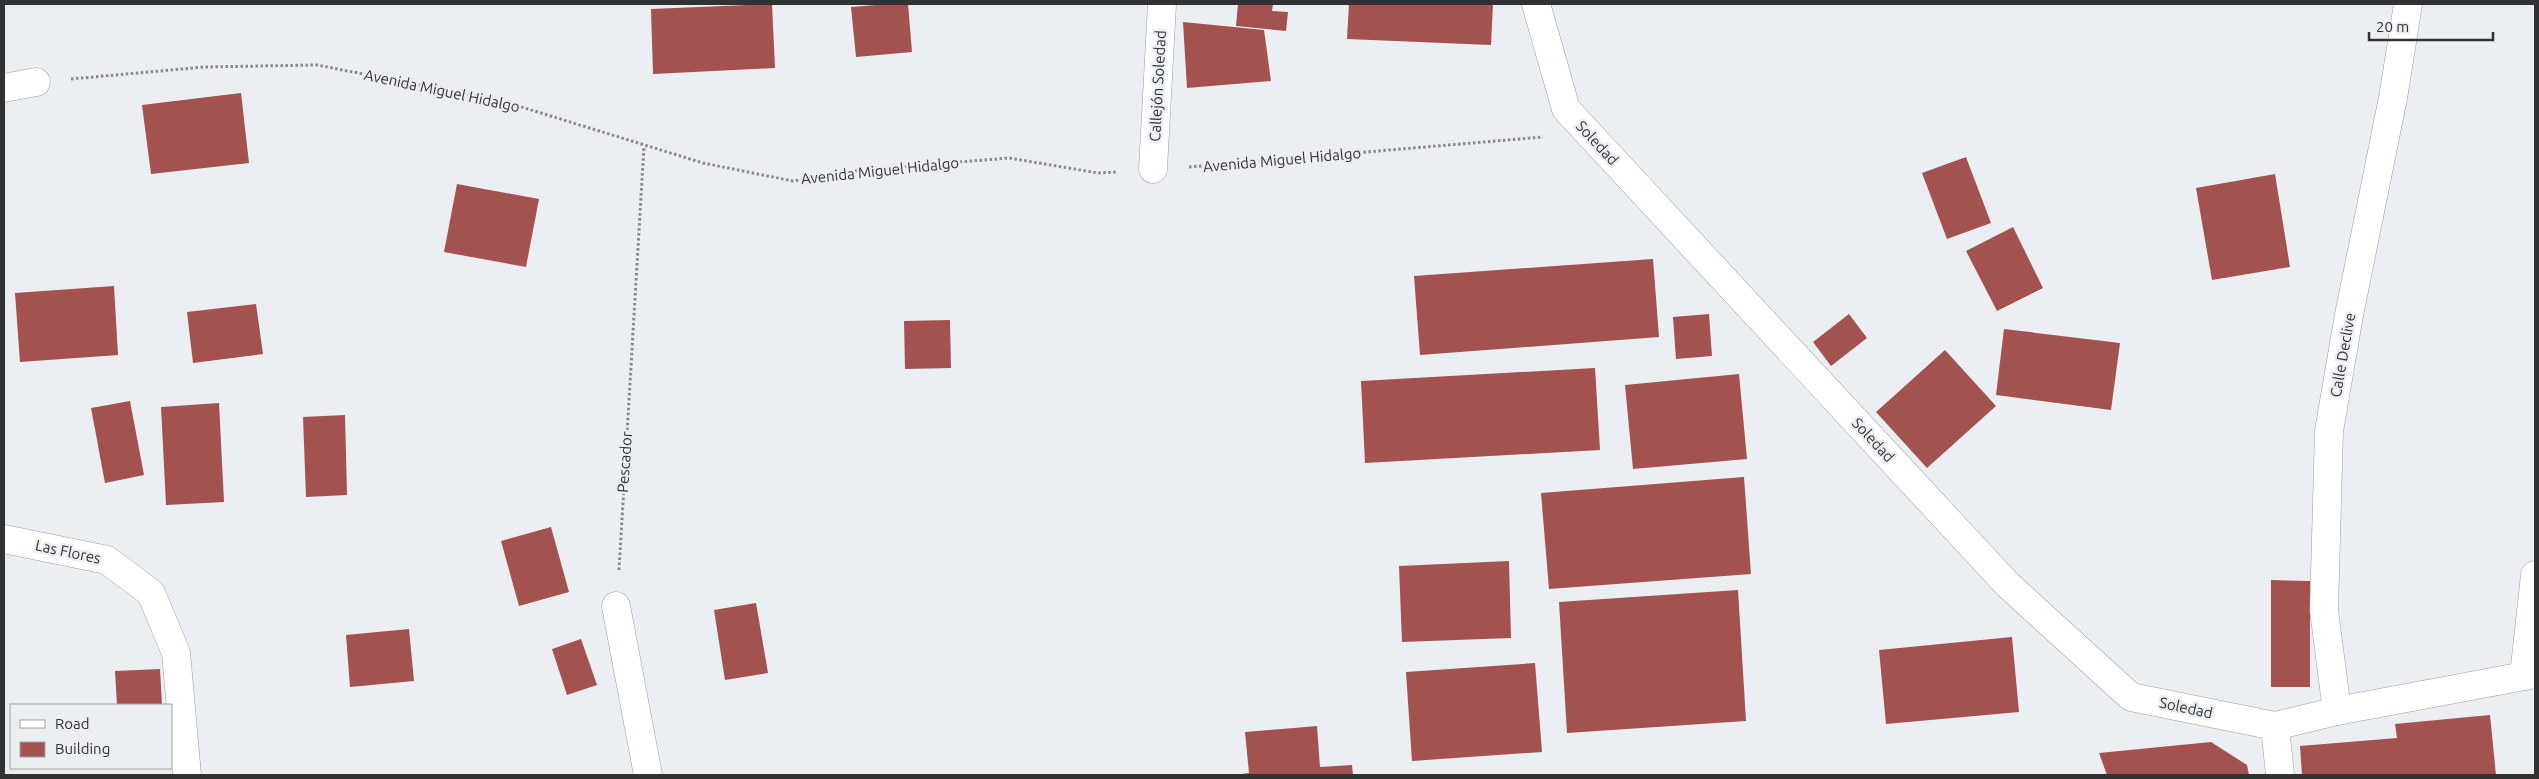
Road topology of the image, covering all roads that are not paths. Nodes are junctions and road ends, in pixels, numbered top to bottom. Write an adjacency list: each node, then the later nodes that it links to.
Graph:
1 (1162, 4): 6 (street, Callejón Soledad)
2 (1536, 4): 12 (street, Soledad)
3 (2408, 4): 11 (street, Calle Declive)
4 (36, 82): 5 (street)
5 (4, 88)
6 (1153, 168)
7 (4, 539): 13 (street, Las Flores)
8 (2535, 575): 10 (street)
9 (616, 606): 14 (street)
10 (2530, 675): 11 (street)
11 (2337, 710): 12 (street)
12 (2276, 726): 15 (street)
13 (187, 775)
14 (648, 775)
15 (2280, 775)

